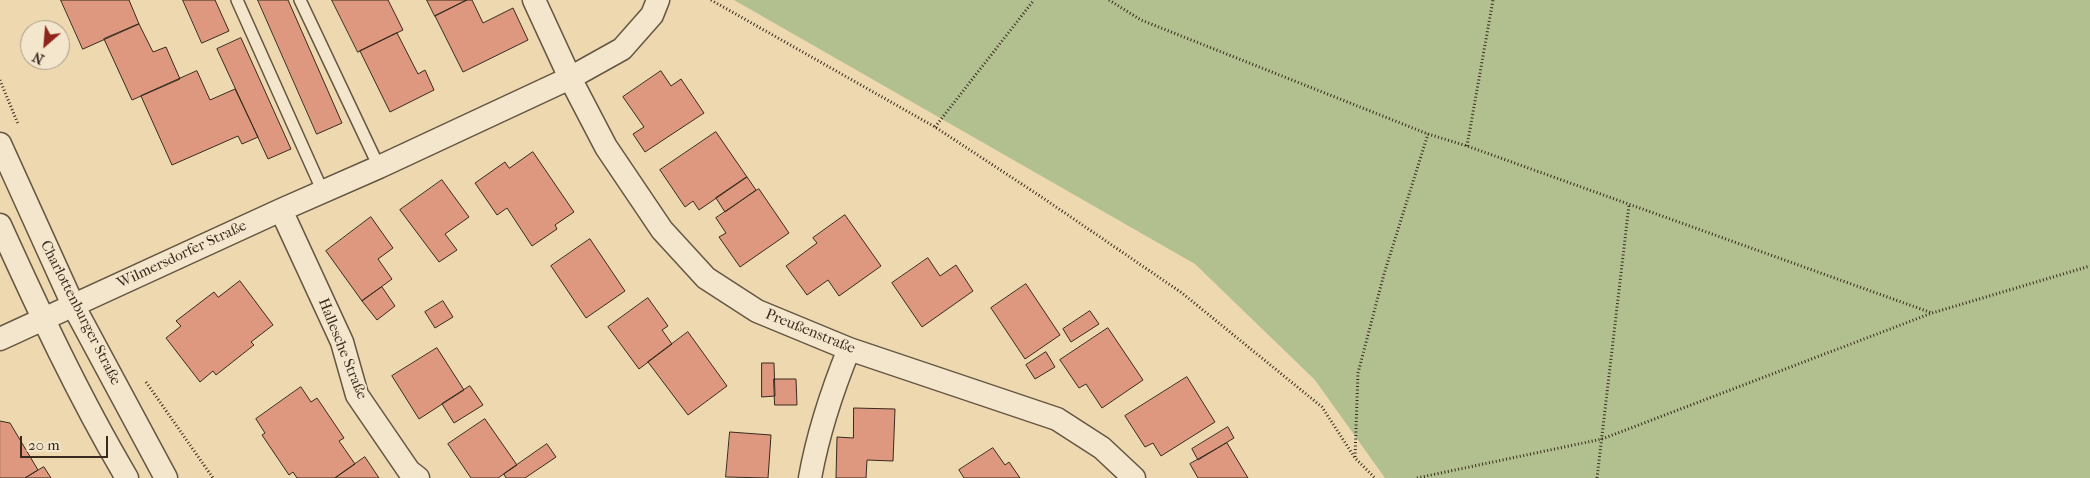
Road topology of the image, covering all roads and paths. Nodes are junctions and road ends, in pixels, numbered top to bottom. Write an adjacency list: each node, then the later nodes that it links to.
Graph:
1 (237, 0): 15 (lane)
2 (300, 0): 14 (lane)
3 (534, 0): 9 (street)
4 (658, 0): 9 (street, Wilmersdorfer Straße)
5 (711, 0): 10 (path)
6 (1034, 0): 10 (path)
7 (1109, 0): 11 (path)
8 (1493, 0): 13 (path)
9 (570, 78): 14 (street, Wilmersdorfer Straße); 24 (street, Preußenstraße)
10 (935, 128): 27 (path)
11 (1428, 134): 13 (path); 27 (path)
12 (0, 144): 20 (street, Charlottenburger Straße)
13 (1467, 146): 16 (path)
14 (379, 168): 15 (street, Wilmersdorfer Straße)
15 (323, 192): 17 (street, Wilmersdorfer Straße)
16 (1629, 205): 21 (path); 26 (path)
17 (281, 210): 20 (street, Wilmersdorfer Straße); 31 (street, Hallesche Straße)
18 (0, 225): 22 (street)
19 (2090, 266): 21 (path)
20 (73, 305): 22 (street, Wilmersdorfer Straße); 29 (street, Charlottenburger Straße)
21 (1932, 313): 26 (path)
22 (43, 320): 23 (street, Wilmersdorfer Straße); 28 (street)
23 (0, 339)
24 (849, 349): 32 (street); 33 (street, Preußenstraße)
25 (143, 377): 30 (path)
26 (1602, 439): 35 (path); 36 (path)
27 (1354, 458): 34 (path)
28 (127, 478)
29 (166, 478)
30 (212, 478)
31 (418, 478)
32 (810, 478)
33 (1134, 478)
34 (1375, 478)
35 (1417, 478)
36 (1597, 478)

